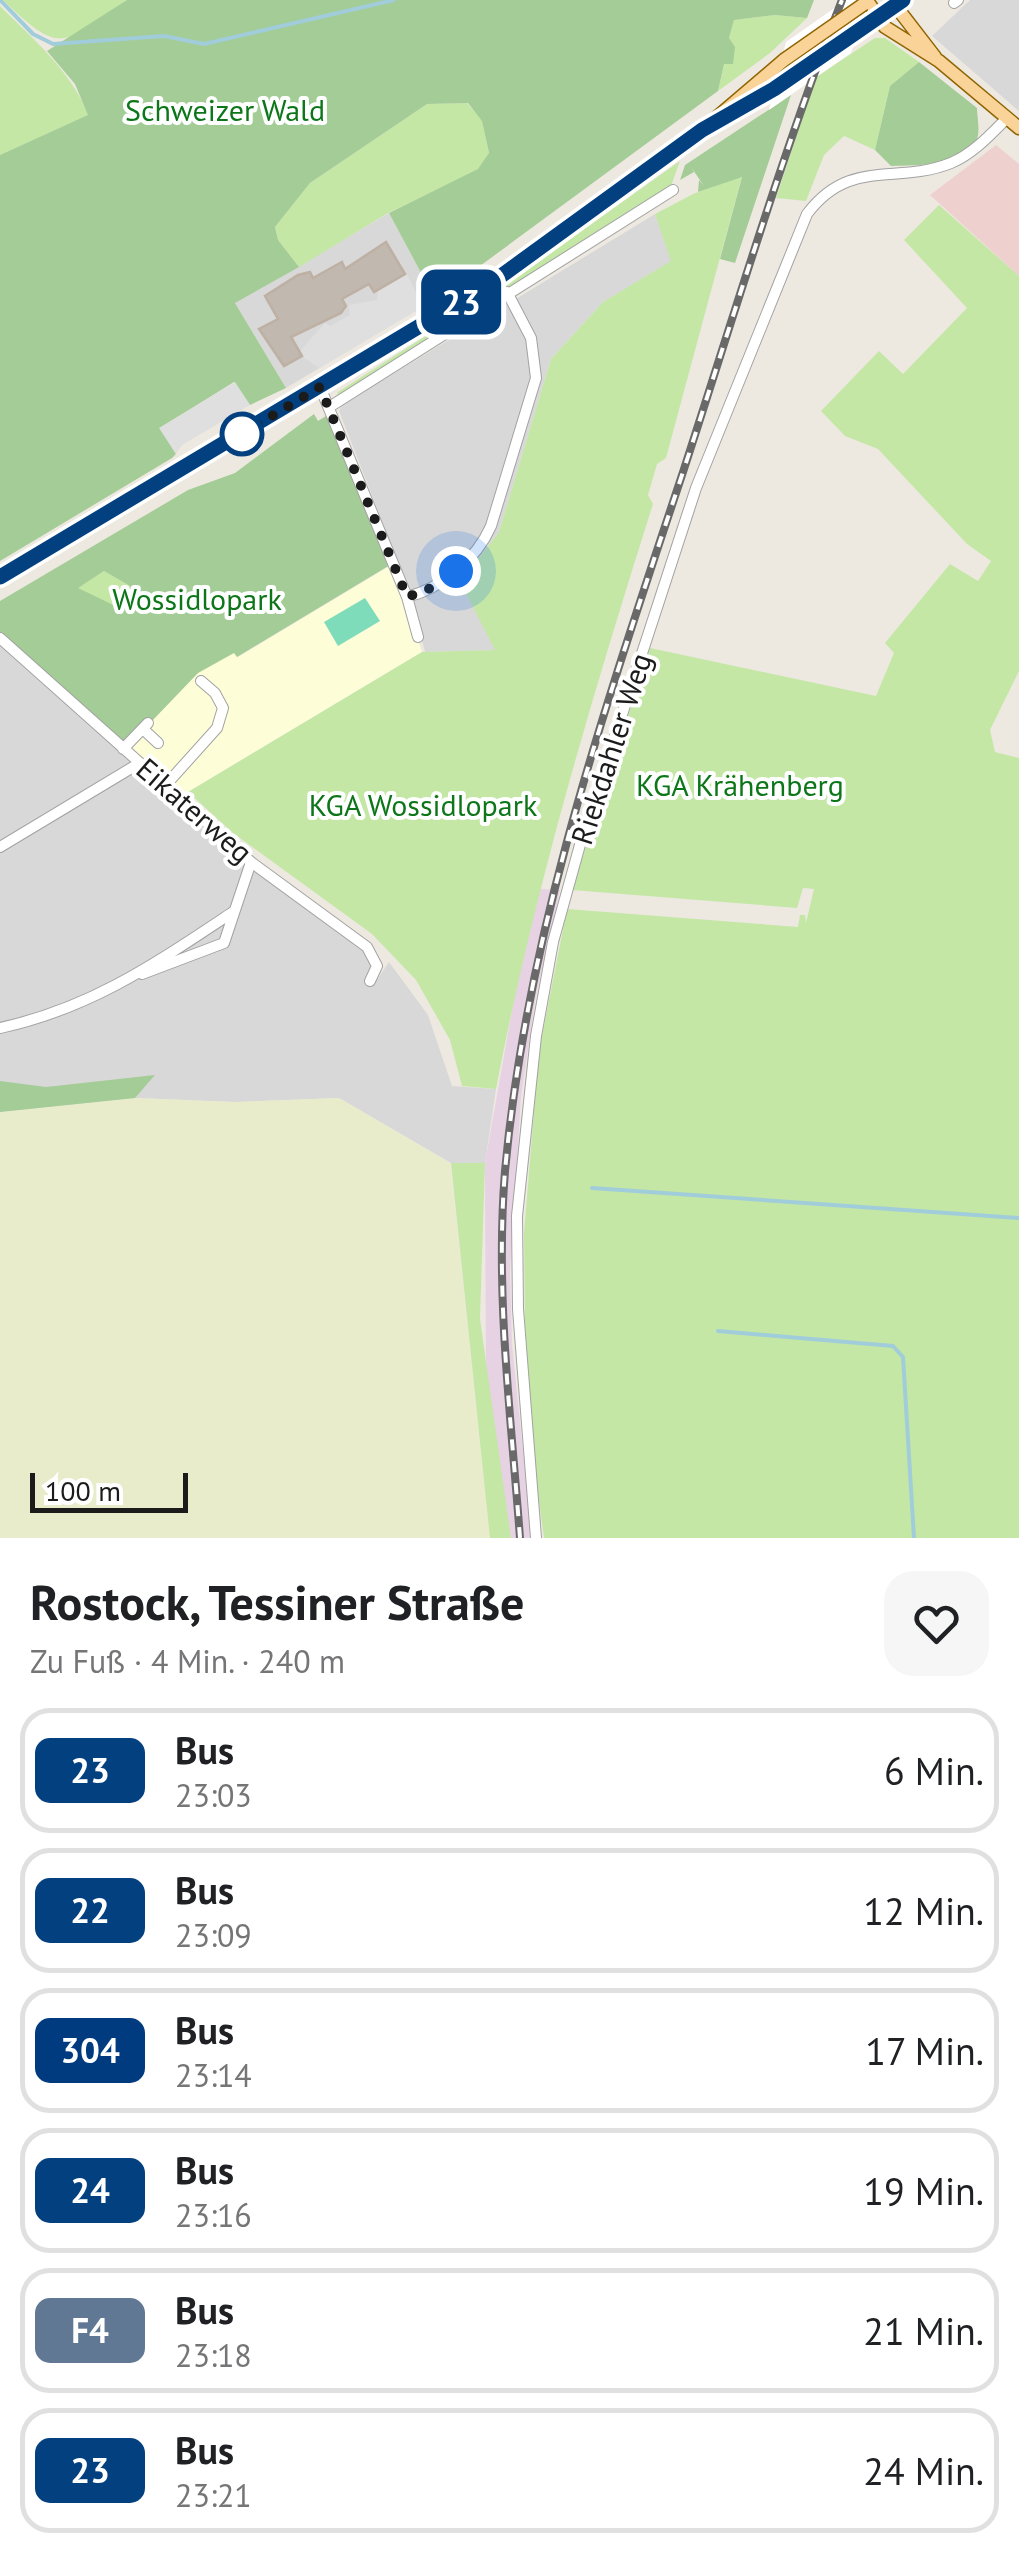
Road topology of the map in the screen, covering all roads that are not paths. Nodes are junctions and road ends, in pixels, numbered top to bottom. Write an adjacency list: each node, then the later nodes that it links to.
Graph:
1 (867, 2): 3 (main road); 7 (main road, bridge)
2 (896, 2): 3 (main road); 4 (main road)
3 (878, 17): 4 (main road); 7 (main road, bridge)
4 (938, 62): 5 (main road)
5 (1007, 118): 6 (main road); 27 (street, Riekdahler Weg)
6 (1019, 128)
7 (702, 130): 10 (main road)
8 (673, 190): 9 (street)
9 (507, 292): 11 (street); 13 (street)
10 (320, 387): 11 (street); 12 (main road)
11 (331, 406): 13 (street)
12 (0, 576)
13 (407, 597): 15 (street)
14 (0, 638): 18 (street, Eikaterweg)
15 (418, 638)
16 (201, 680): 20 (street)
17 (158, 743): 18 (street)
18 (123, 749): 19 (street, Eikaterweg)
19 (138, 764): 20 (street, Eikaterweg); 21 (street)
20 (164, 788): 22 (street, Eikaterweg)
21 (0, 847)
22 (251, 862): 23 (street); 25 (street, Eikaterweg)
23 (233, 912): 24 (street); 24 (street)
24 (137, 975): 26 (street)
25 (370, 982)
26 (0, 1028)
27 (536, 1538)

